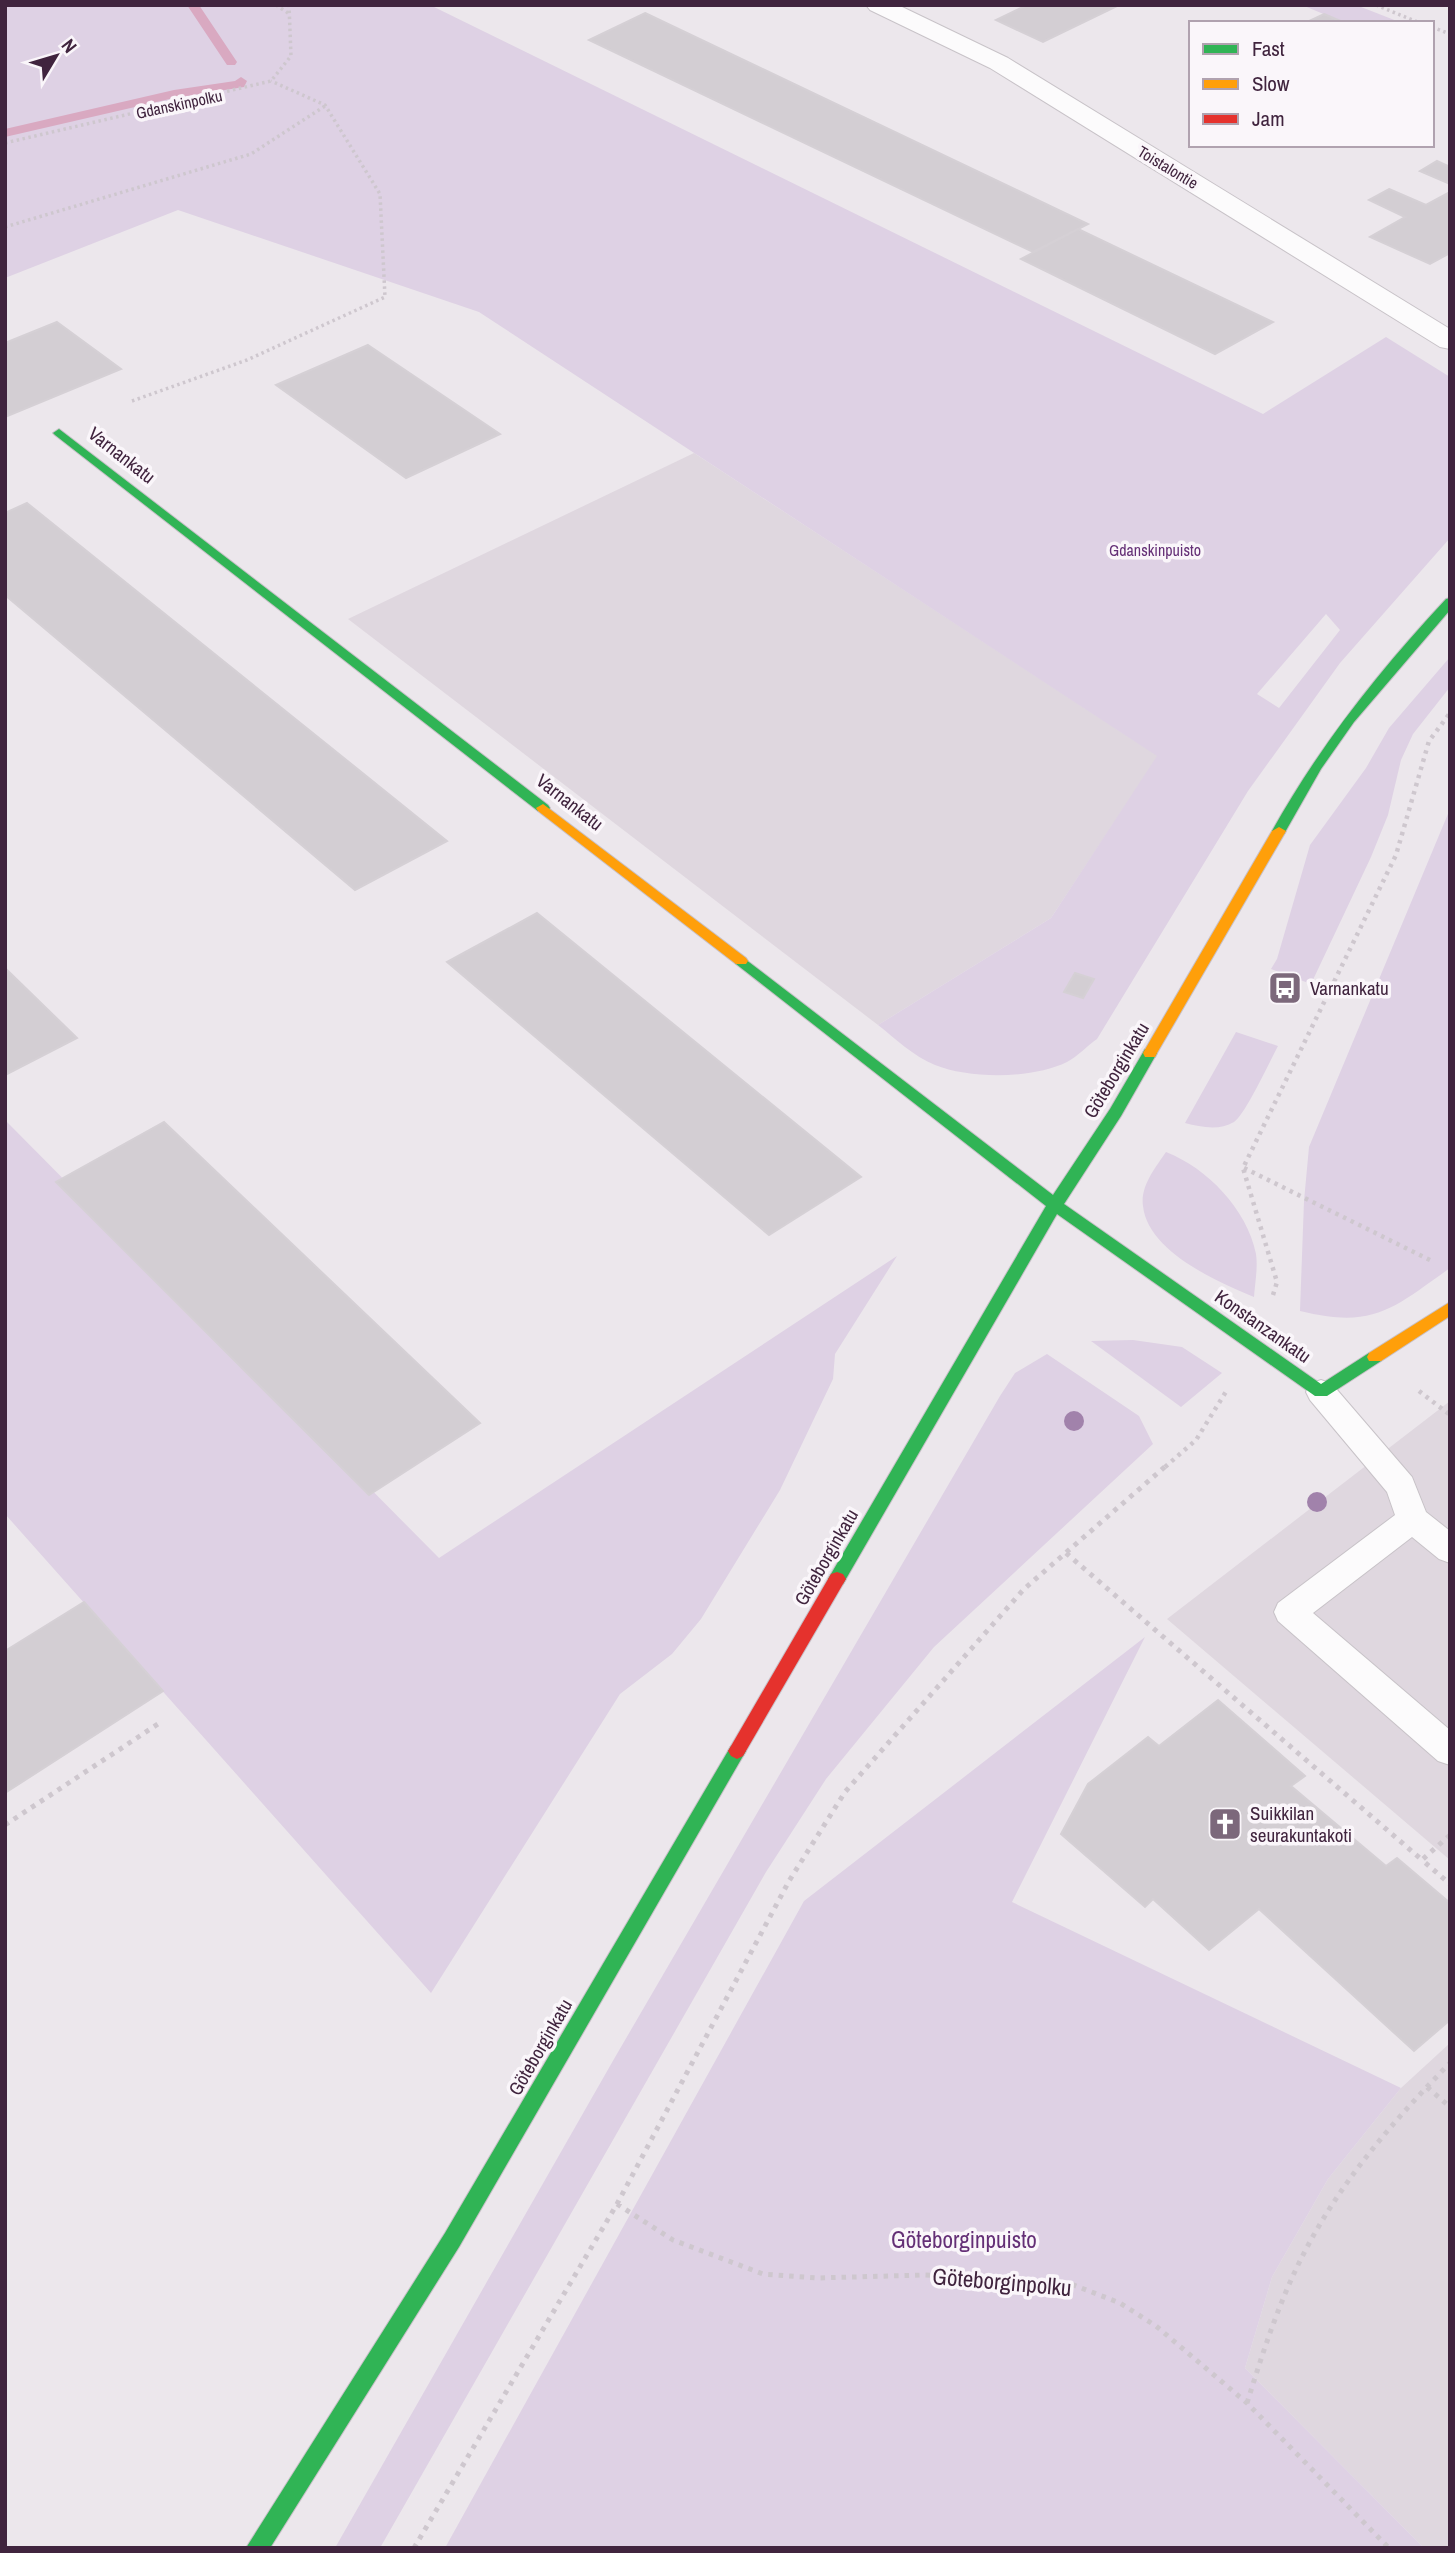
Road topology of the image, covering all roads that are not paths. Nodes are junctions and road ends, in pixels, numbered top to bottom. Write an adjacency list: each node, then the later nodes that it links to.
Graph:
1 (878, 5): 2 (street, Toistalontie)
2 (1450, 341)
3 (59, 433): 5 (street, Varnankatu)
4 (1450, 602): 5 (street, Göteborginkatu)
5 (1055, 1205): 7 (street, Konstanzankatu); 11 (street, Göteborginkatu)
6 (1446, 1314): 7 (street)
7 (1321, 1392): 8 (lane)
8 (1413, 1519): 9 (lane); 10 (lane)
9 (1450, 1550)
10 (1450, 1751)
11 (257, 2548)

